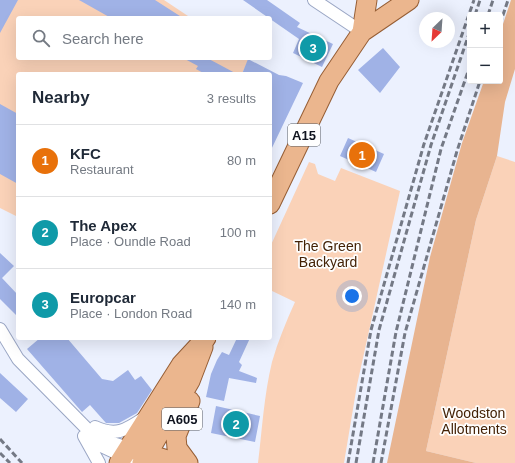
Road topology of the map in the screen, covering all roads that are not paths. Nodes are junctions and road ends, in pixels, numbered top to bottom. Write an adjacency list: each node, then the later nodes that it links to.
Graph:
1 (314, 0): 4 (street)
2 (367, 0): 4 (main road)
3 (410, 0): 4 (main road)
4 (362, 32): 5 (main road, A15)
5 (272, 200)
6 (0, 329): 10 (street)
7 (205, 340): 11 (main road)
8 (206, 340): 9 (main road, A605)
9 (193, 373): 13 (main road, A605); 16 (main road, A605)
10 (50, 389): 11 (street); 12 (street); 13 (street)
11 (152, 413): 13 (main road)
12 (84, 436): 13 (street); 14 (street)
13 (133, 458): 15 (main road)
14 (99, 463)
15 (177, 463)
16 (188, 463)

